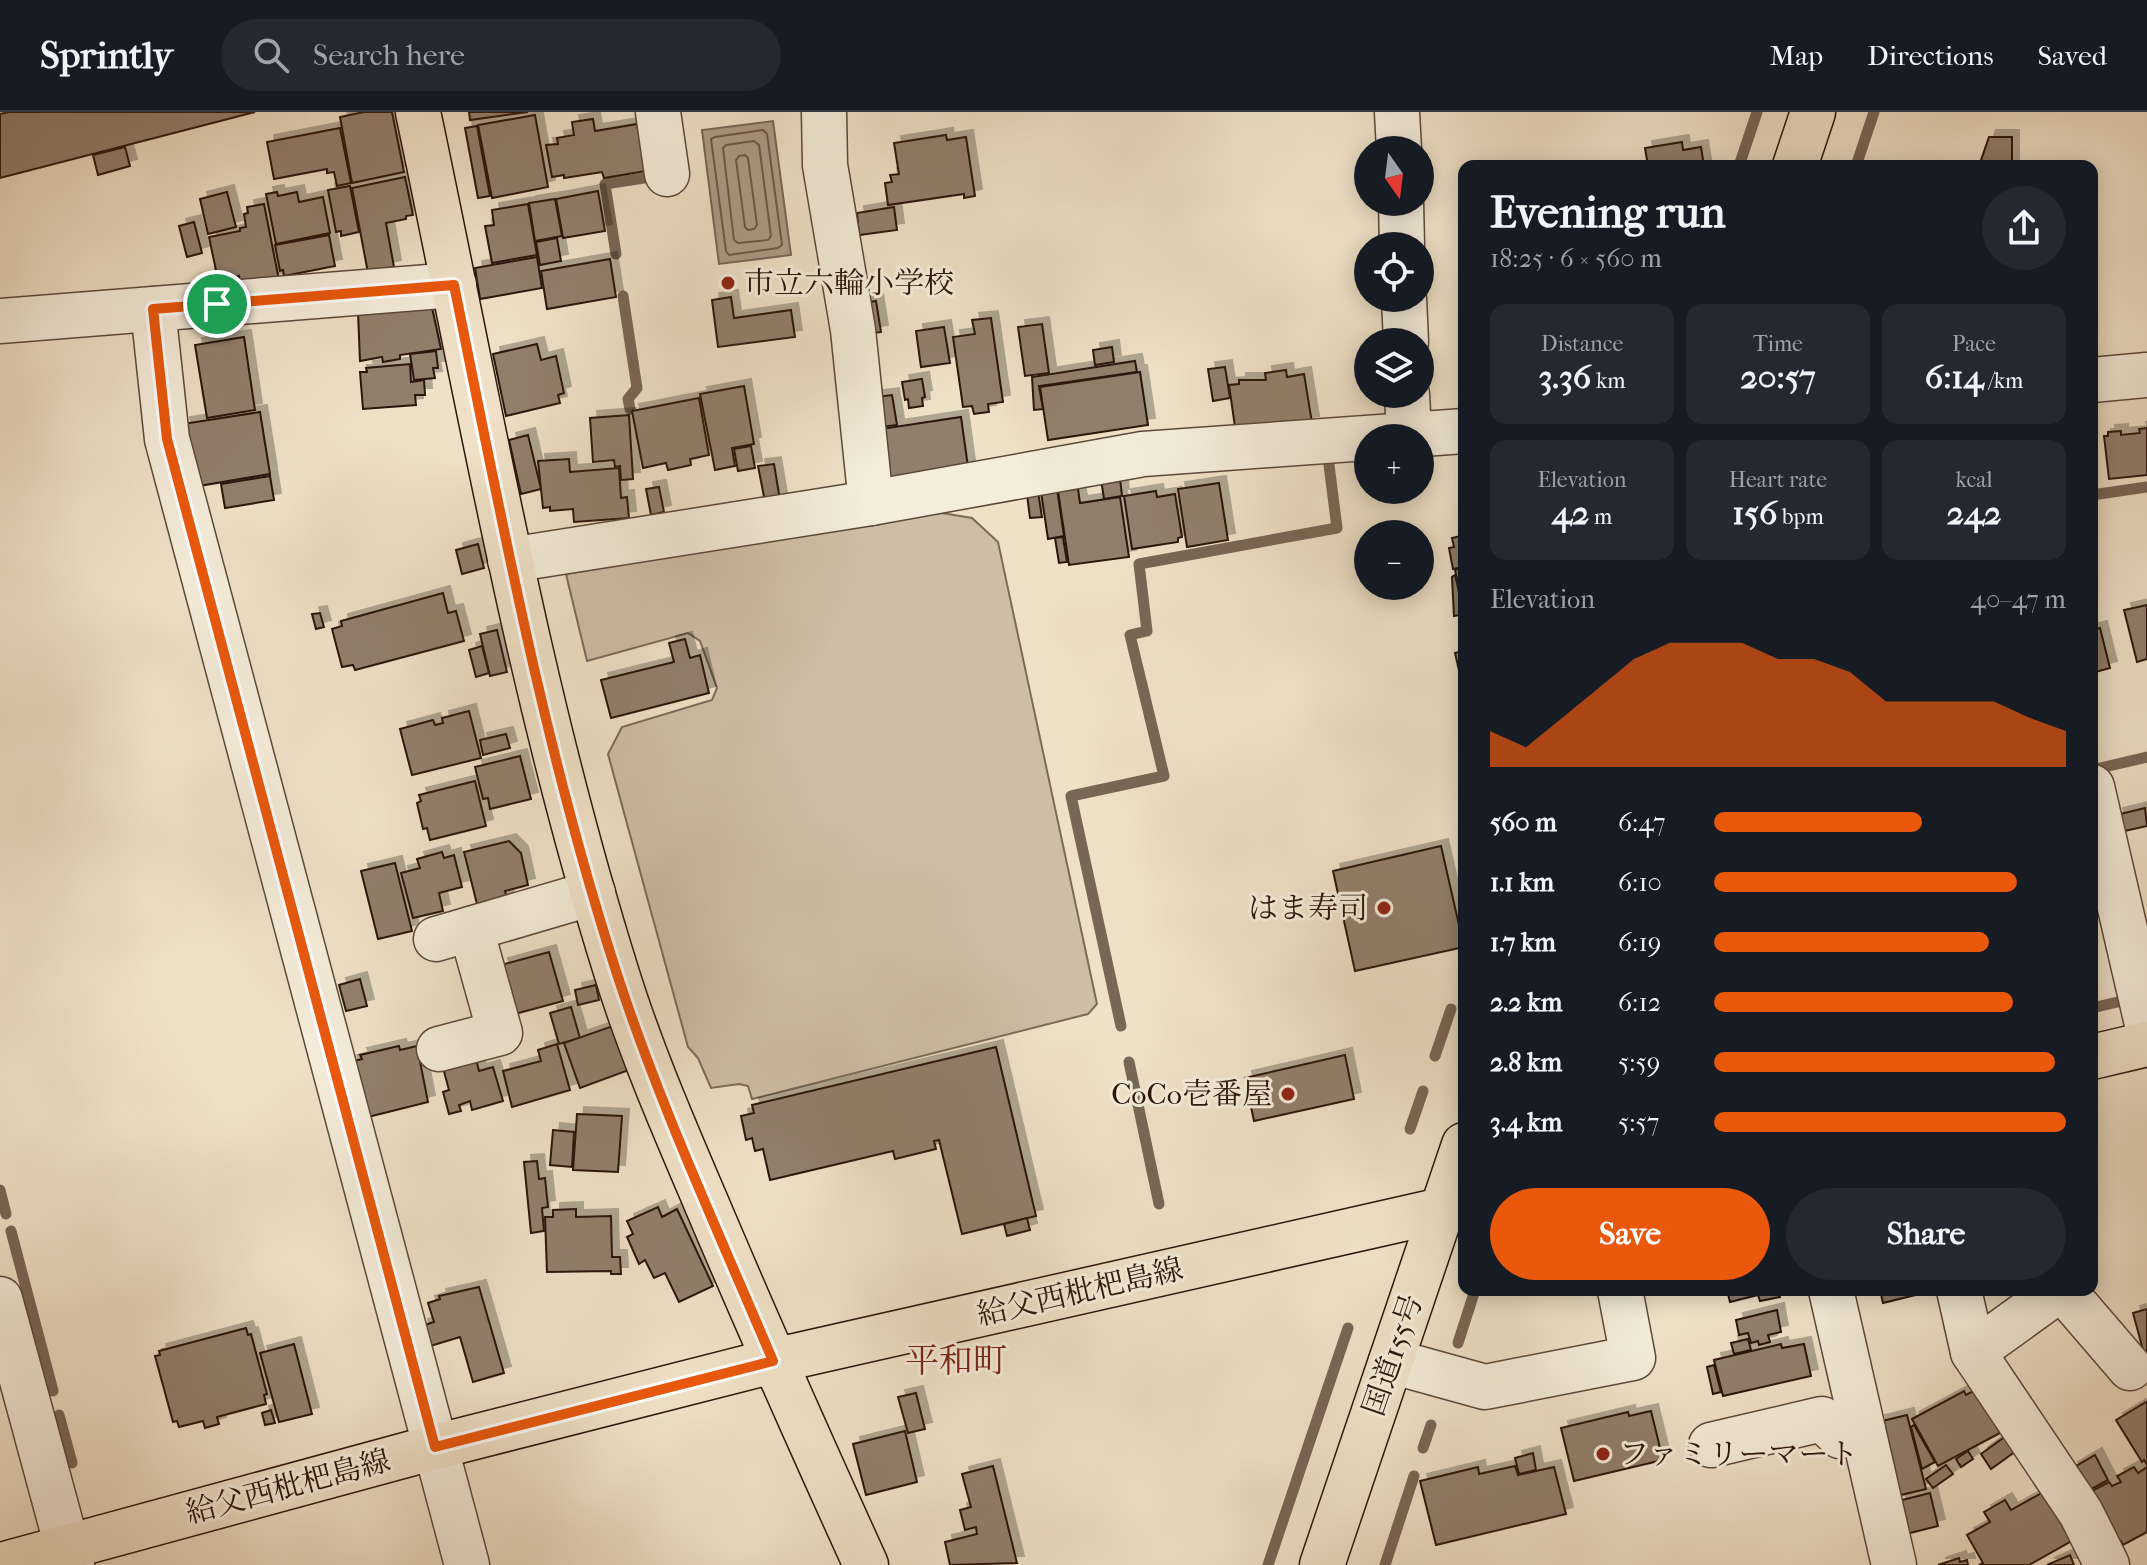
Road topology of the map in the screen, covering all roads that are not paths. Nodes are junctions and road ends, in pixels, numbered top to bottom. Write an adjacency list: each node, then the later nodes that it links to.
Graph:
1 (418, 112): 9 (main road)
2 (658, 112): 8 (street)
3 (824, 112): 16 (street)
4 (1397, 112): 6 (street)
5 (1813, 112): 7 (main road)
6 (1398, 136)
7 (1797, 160)
8 (667, 174)
9 (454, 285): 10 (street); 17 (main road)
10 (153, 309): 11 (street); 38 (street)
11 (0, 321)
12 (2147, 375): 13 (street)
13 (2098, 379)
14 (1408, 414): 15 (street); 16 (street)
15 (1458, 429)
16 (871, 503): 17 (street)
17 (510, 560): 19 (main road)
18 (2098, 813): 20 (street)
19 (593, 893): 22 (street); 33 (main road)
20 (2147, 1024)
21 (2147, 1044): 23 (main road)
22 (439, 1049)
23 (2098, 1056)
24 (1458, 1179): 25 (main road, 国道155号)
25 (1453, 1208): 33 (main road, 給父西枇杷島線); 34 (main road, 国道155号)
26 (1621, 1296): 34 (street)
27 (1832, 1296): 36 (street)
28 (1960, 1296): 32 (street)
29 (2052, 1296): 32 (street)
30 (2066, 1296): 35 (street)
31 (0, 1299): 39 (street)
32 (1973, 1352): 45 (street)
33 (773, 1361): 38 (main road, 給父西枇杷島線); 42 (main road)
34 (1391, 1361): 43 (main road, 国道155号)
35 (2130, 1368)
36 (1863, 1430): 37 (street); 44 (street)
37 (1711, 1445)
38 (435, 1447): 39 (main road, 給父西枇杷島線); 41 (street)
39 (70, 1556): 40 (main road, 給父西枇杷島線)
40 (1, 1565)
41 (467, 1565)
42 (866, 1565)
43 (1322, 1565)
44 (1894, 1565)
45 (2107, 1565)

